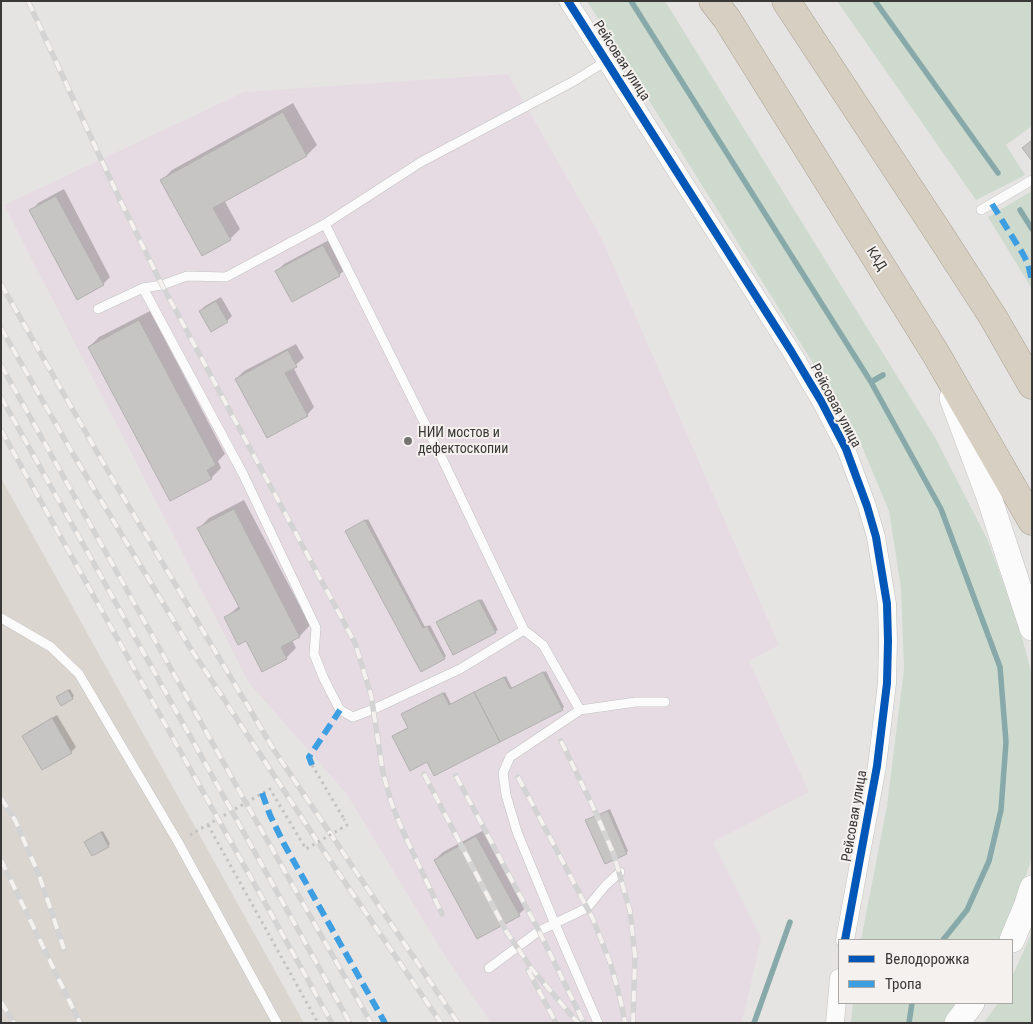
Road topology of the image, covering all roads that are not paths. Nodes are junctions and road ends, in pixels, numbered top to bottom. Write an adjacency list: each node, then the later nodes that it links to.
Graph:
1 (568, 1): 4 (street, Рейсовая улица)
2 (713, 1): 10 (highway, КАД)
3 (786, 1): 11 (highway)
4 (606, 60): 7 (lane); 21 (street, Рейсовая улица)
5 (1032, 180): 6 (lane)
6 (981, 210)
7 (325, 224): 8 (lane); 15 (lane)
8 (143, 288): 9 (lane); 15 (lane)
9 (98, 309)
10 (936, 354): 12 (highway, КАД); 14 (main road)
11 (1032, 384)
12 (1032, 521)
13 (1, 618): 25 (lane)
14 (1032, 628)
15 (524, 630): 17 (lane)
16 (665, 702): 17 (lane)
17 (580, 710): 20 (lane)
18 (620, 872): 20 (lane)
19 (1032, 888): 22 (main road)
20 (555, 924): 23 (lane); 26 (lane)
21 (845, 939)
22 (1012, 939)
23 (489, 968)
24 (838, 989): 27 (street)
25 (277, 1023)
26 (598, 1023)
27 (835, 1023)

